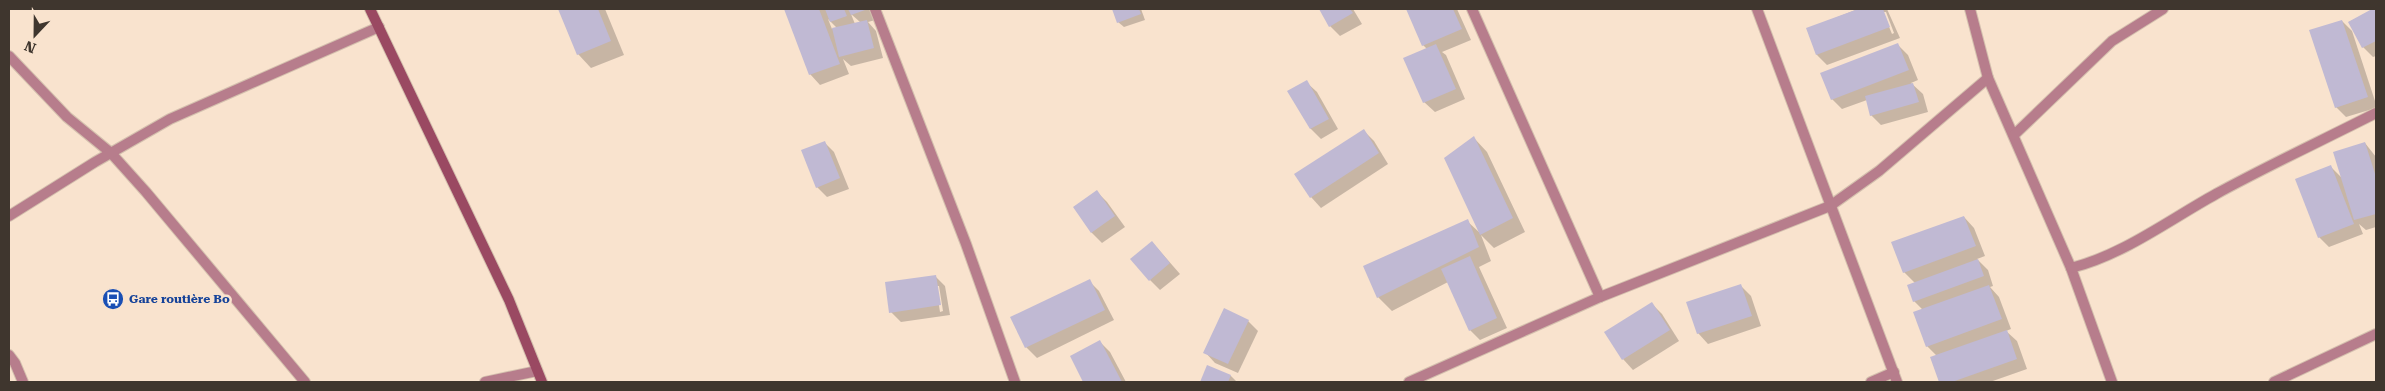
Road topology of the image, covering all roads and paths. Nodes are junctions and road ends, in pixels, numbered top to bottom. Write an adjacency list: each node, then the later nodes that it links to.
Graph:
1 (370, 9): 7 (main road)
2 (875, 9): 25 (street)
3 (1472, 9): 16 (street)
4 (1757, 9): 13 (street)
5 (1970, 9): 9 (street)
6 (2163, 9): 11 (street)
7 (378, 27): 12 (street); 19 (main road)
8 (9, 56): 12 (street)
9 (1988, 78): 11 (street); 13 (street)
10 (2376, 113): 15 (street)
11 (2014, 135): 15 (street)
12 (111, 153): 14 (street); 22 (street)
13 (1830, 206): 16 (street); 20 (street)
14 (9, 216)
15 (2071, 268): 28 (street)
16 (1600, 297): 26 (street)
17 (2376, 334): 29 (street)
18 (9, 355): 21 (street)
19 (537, 371): 23 (street); 24 (main road)
20 (1895, 377): 27 (street)
21 (23, 382)
22 (305, 382)
23 (485, 382)
24 (542, 382)
25 (1015, 382)
26 (1409, 382)
27 (1870, 382)
28 (2112, 382)
29 (2274, 382)

